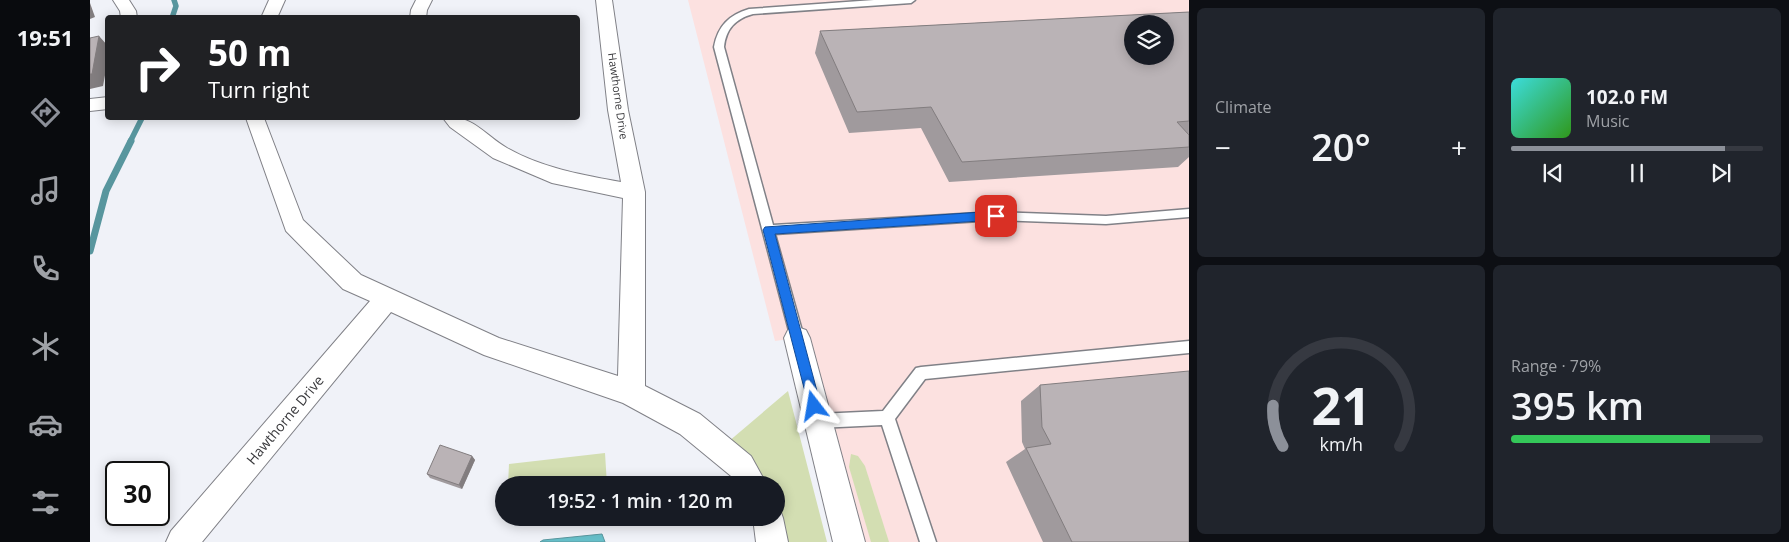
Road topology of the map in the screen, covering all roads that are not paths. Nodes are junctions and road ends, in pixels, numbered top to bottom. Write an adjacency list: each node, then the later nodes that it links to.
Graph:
1 (121, 0): 6 (street)
2 (277, 0): 7 (street)
3 (424, 0): 8 (street)
4 (604, 0): 13 (street, Hawthorne Drive)
5 (911, 0): 15 (lane)
6 (128, 15)
7 (270, 15)
8 (418, 15)
9 (105, 103): 10 (street)
10 (90, 105)
11 (256, 120): 16 (street)
12 (455, 120): 13 (street)
13 (634, 192): 19 (street, Hawthorne Drive)
14 (1189, 213): 15 (lane)
15 (768, 230): 17 (lane)
16 (388, 298): 19 (street); 24 (street, Hawthorne Drive)
17 (797, 338): 21 (street)
18 (1189, 347): 20 (lane)
19 (631, 393): 22 (street)
20 (887, 418): 21 (lane); 27 (lane)
21 (818, 421): 26 (street)
22 (747, 476)
23 (769, 526): 25 (street)
24 (182, 542)
25 (772, 542)
26 (848, 542)
27 (928, 542)

